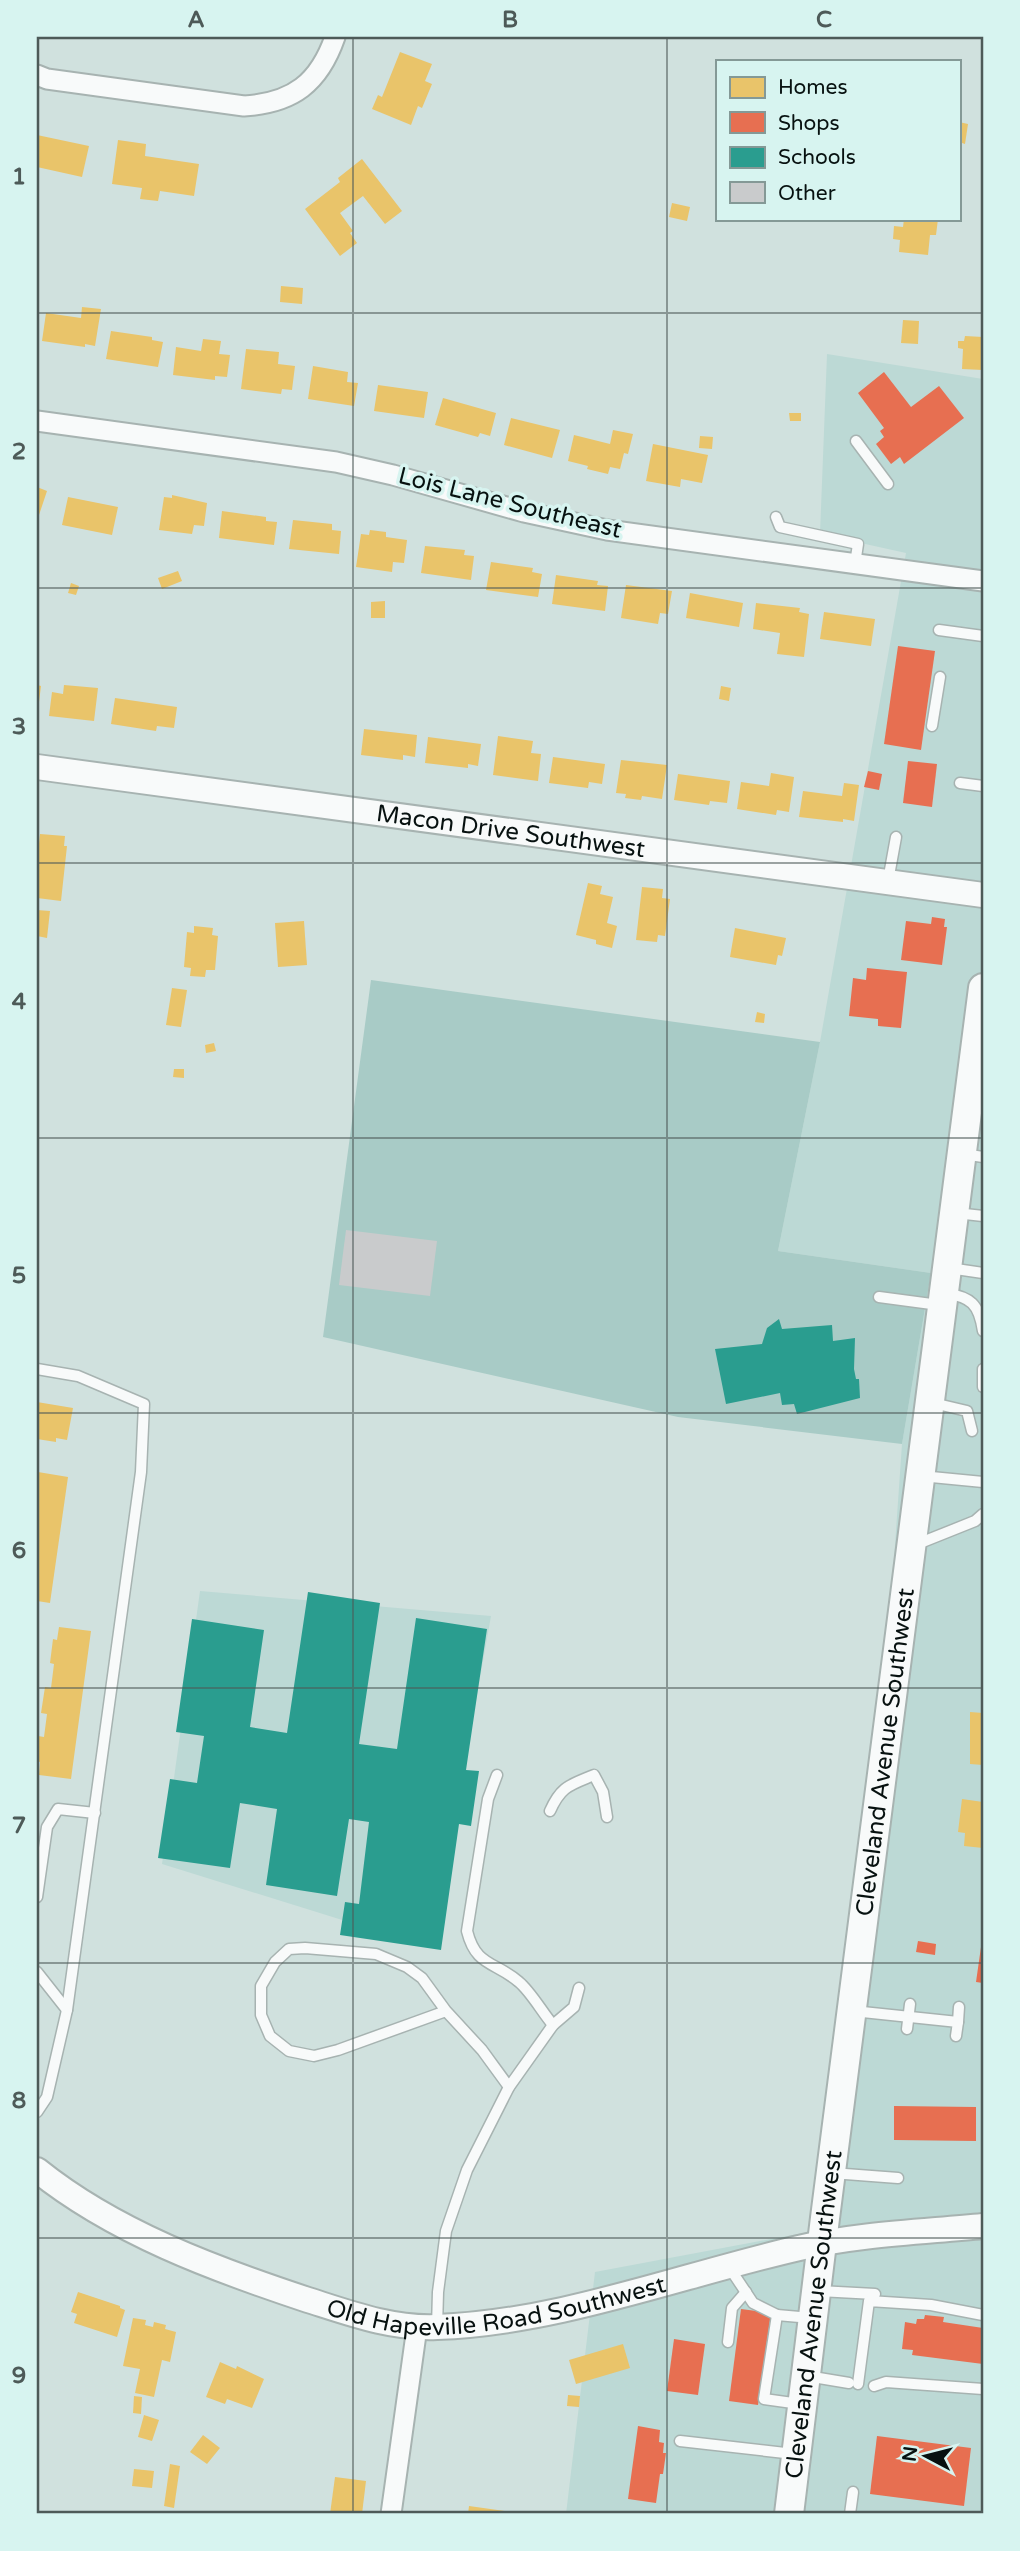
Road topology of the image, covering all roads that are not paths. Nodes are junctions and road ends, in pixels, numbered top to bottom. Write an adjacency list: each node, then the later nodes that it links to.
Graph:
1 (335, 37): 2 (street)
2 (37, 75)
3 (37, 421): 7 (street, Lois Lane Southeast)
4 (856, 441): 5 (lane)
5 (888, 484)
6 (776, 517): 7 (lane)
7 (855, 564): 8 (street, Lois Lane Southeast)
8 (983, 581)
9 (939, 630): 10 (lane)
10 (983, 636)
11 (940, 677): 12 (lane)
12 (932, 726)
13 (37, 767): 17 (street, Macon Drive Southwest)
14 (960, 783): 15 (lane)
15 (983, 786)
16 (896, 836): 17 (lane)
17 (888, 883): 18 (street, Macon Drive Southwest)
18 (983, 895)
19 (983, 988): 20 (main road, Cleveland Avenue Southwest)
20 (973, 1155): 21 (main road, Cleveland Avenue Southwest)
21 (954, 1213): 22 (lane); 24 (main road, Cleveland Avenue Southwest)
22 (983, 1216)
23 (983, 1273): 24 (lane)
24 (945, 1288): 25 (lane); 26 (lane); 30 (main road, Cleveland Avenue Southwest)
25 (879, 1297)
26 (983, 1331)
27 (37, 1369): 38 (lane)
28 (983, 1369): 29 (lane)
29 (983, 1387)
30 (930, 1403): 31 (lane); 32 (main road, Cleveland Avenue Southwest)
31 (972, 1431)
32 (921, 1476): 33 (lane); 35 (main road, Cleveland Avenue Southwest)
33 (983, 1482)
34 (983, 1514): 35 (lane)
35 (912, 1547): 47 (main road, Cleveland Avenue Southwest)
36 (497, 1775): 50 (lane)
37 (550, 1811): 39 (lane)
38 (95, 1813): 40 (lane); 45 (lane)
39 (607, 1817)
40 (37, 1897)
41 (37, 1972): 45 (lane)
42 (579, 1987): 50 (lane)
43 (910, 2004): 48 (lane)
44 (959, 2007): 49 (lane)
45 (67, 2010): 54 (lane)
46 (446, 2011): 46 (lane); 53 (lane)
47 (852, 2011): 48 (lane); 56 (main road, Cleveland Avenue Southwest)
48 (909, 2017): 49 (lane); 51 (lane)
49 (958, 2022): 52 (lane)
50 (553, 2025): 53 (lane)
51 (907, 2029)
52 (956, 2036)
53 (509, 2087): 66 (lane)
54 (37, 2112)
55 (37, 2170): 66 (street, Old Hapeville Road Southwest)
56 (832, 2173): 57 (lane); 59 (main road, Cleveland Avenue Southwest)
57 (898, 2178)
58 (983, 2226): 59 (street, Old Hapeville Road Southwest)
59 (823, 2243): 60 (street, Old Hapeville Road Southwest); 63 (main road, Cleveland Avenue Southwest)
60 (729, 2266): 61 (lane); 66 (street, Old Hapeville Road Southwest)
61 (746, 2292): 64 (lane); 67 (lane)
62 (875, 2294): 63 (lane)
63 (815, 2304): 64 (lane); 68 (main road, Cleveland Avenue Southwest)
64 (777, 2315): 71 (lane)
65 (983, 2315): 68 (lane)
66 (427, 2327): 75 (street)
67 (728, 2342)
68 (806, 2376): 71 (main road, Cleveland Avenue Southwest)
69 (874, 2386): 70 (lane)
70 (983, 2389)
71 (803, 2404): 73 (main road, Cleveland Avenue Southwest)
72 (680, 2441): 73 (lane)
73 (797, 2455): 76 (main road, Cleveland Avenue Southwest)
74 (853, 2492): 77 (lane)
75 (391, 2514)
76 (792, 2514)
77 (850, 2514)

